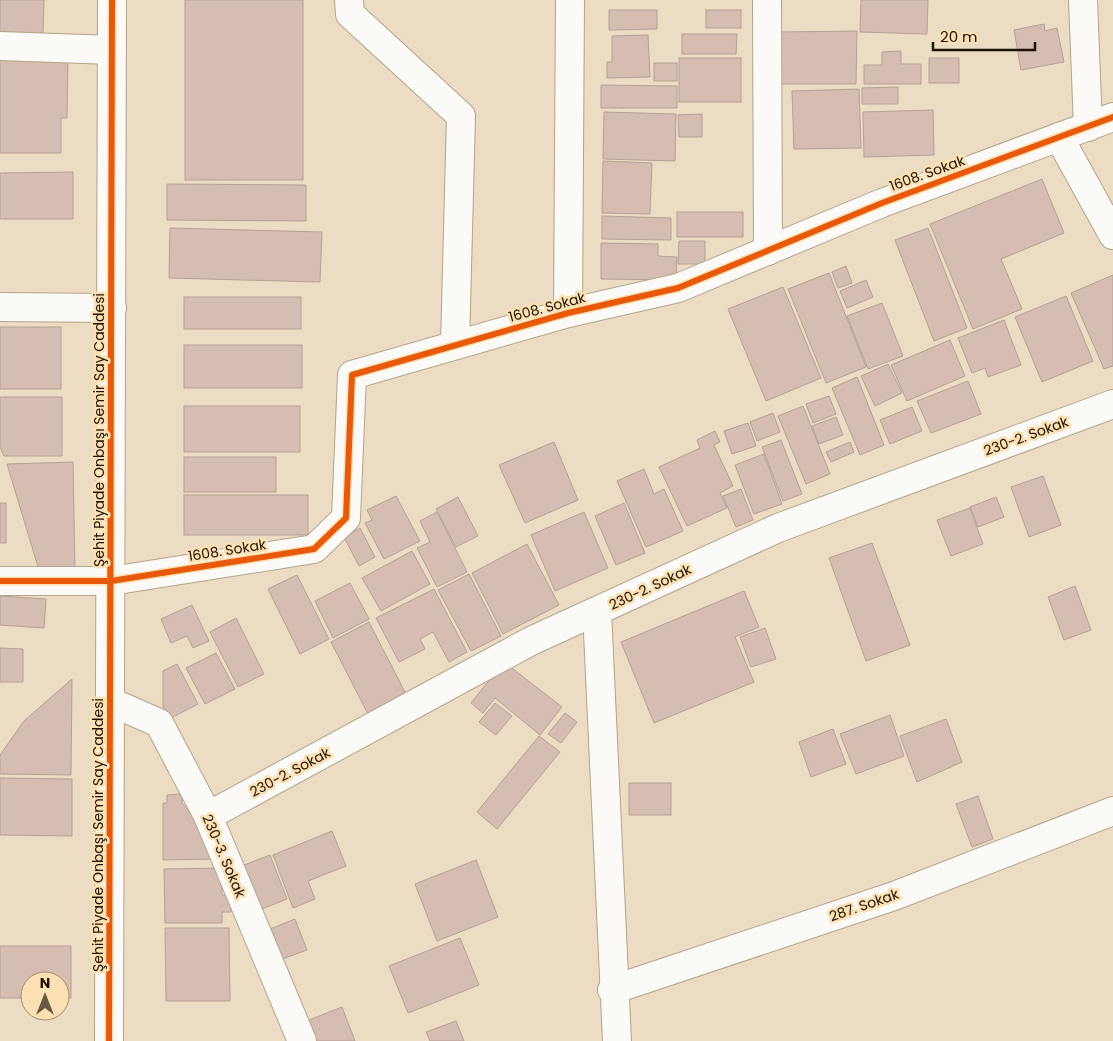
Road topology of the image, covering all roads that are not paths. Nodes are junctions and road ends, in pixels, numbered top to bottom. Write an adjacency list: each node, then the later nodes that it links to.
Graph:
1 (112, 0): 7 (street, Şehit Piyade Onbaşı Semir Say Caddesi)
2 (349, 0): 15 (street)
3 (570, 0): 14 (street)
4 (767, 0): 11 (street)
5 (1083, 0): 8 (street)
6 (0, 46): 7 (street)
7 (112, 50): 13 (street, Şehit Piyade Onbaşı Semir Say Caddesi)
8 (1101, 122): 9 (street, 1608. Sokak)
9 (1059, 138): 10 (street); 11 (street, 1608. Sokak)
10 (1113, 235)
11 (768, 250): 14 (street, 1608. Sokak)
12 (0, 307): 13 (street)
13 (112, 308): 18 (street, Şehit Piyade Onbaşı Semir Say Caddesi)
14 (568, 313): 15 (street, 1608. Sokak)
15 (456, 345): 18 (street, 1608. Sokak)
16 (1113, 404): 19 (street, 230-2. Sokak)
17 (0, 581): 18 (street)
18 (111, 581): 20 (street, Şehit Piyade Onbaşı Semir Say Caddesi)
19 (597, 611): 22 (street, 230-2. Sokak); 23 (street)
20 (111, 702): 22 (street, 230-3. Sokak); 24 (street, Şehit Piyade Onbaşı Semir Say Caddesi)
21 (1113, 811): 23 (street, 287. Sokak)
22 (208, 816): 25 (street, 230-3. Sokak)
23 (612, 990): 26 (street)
24 (109, 1041)
25 (302, 1041)
26 (616, 1041)

